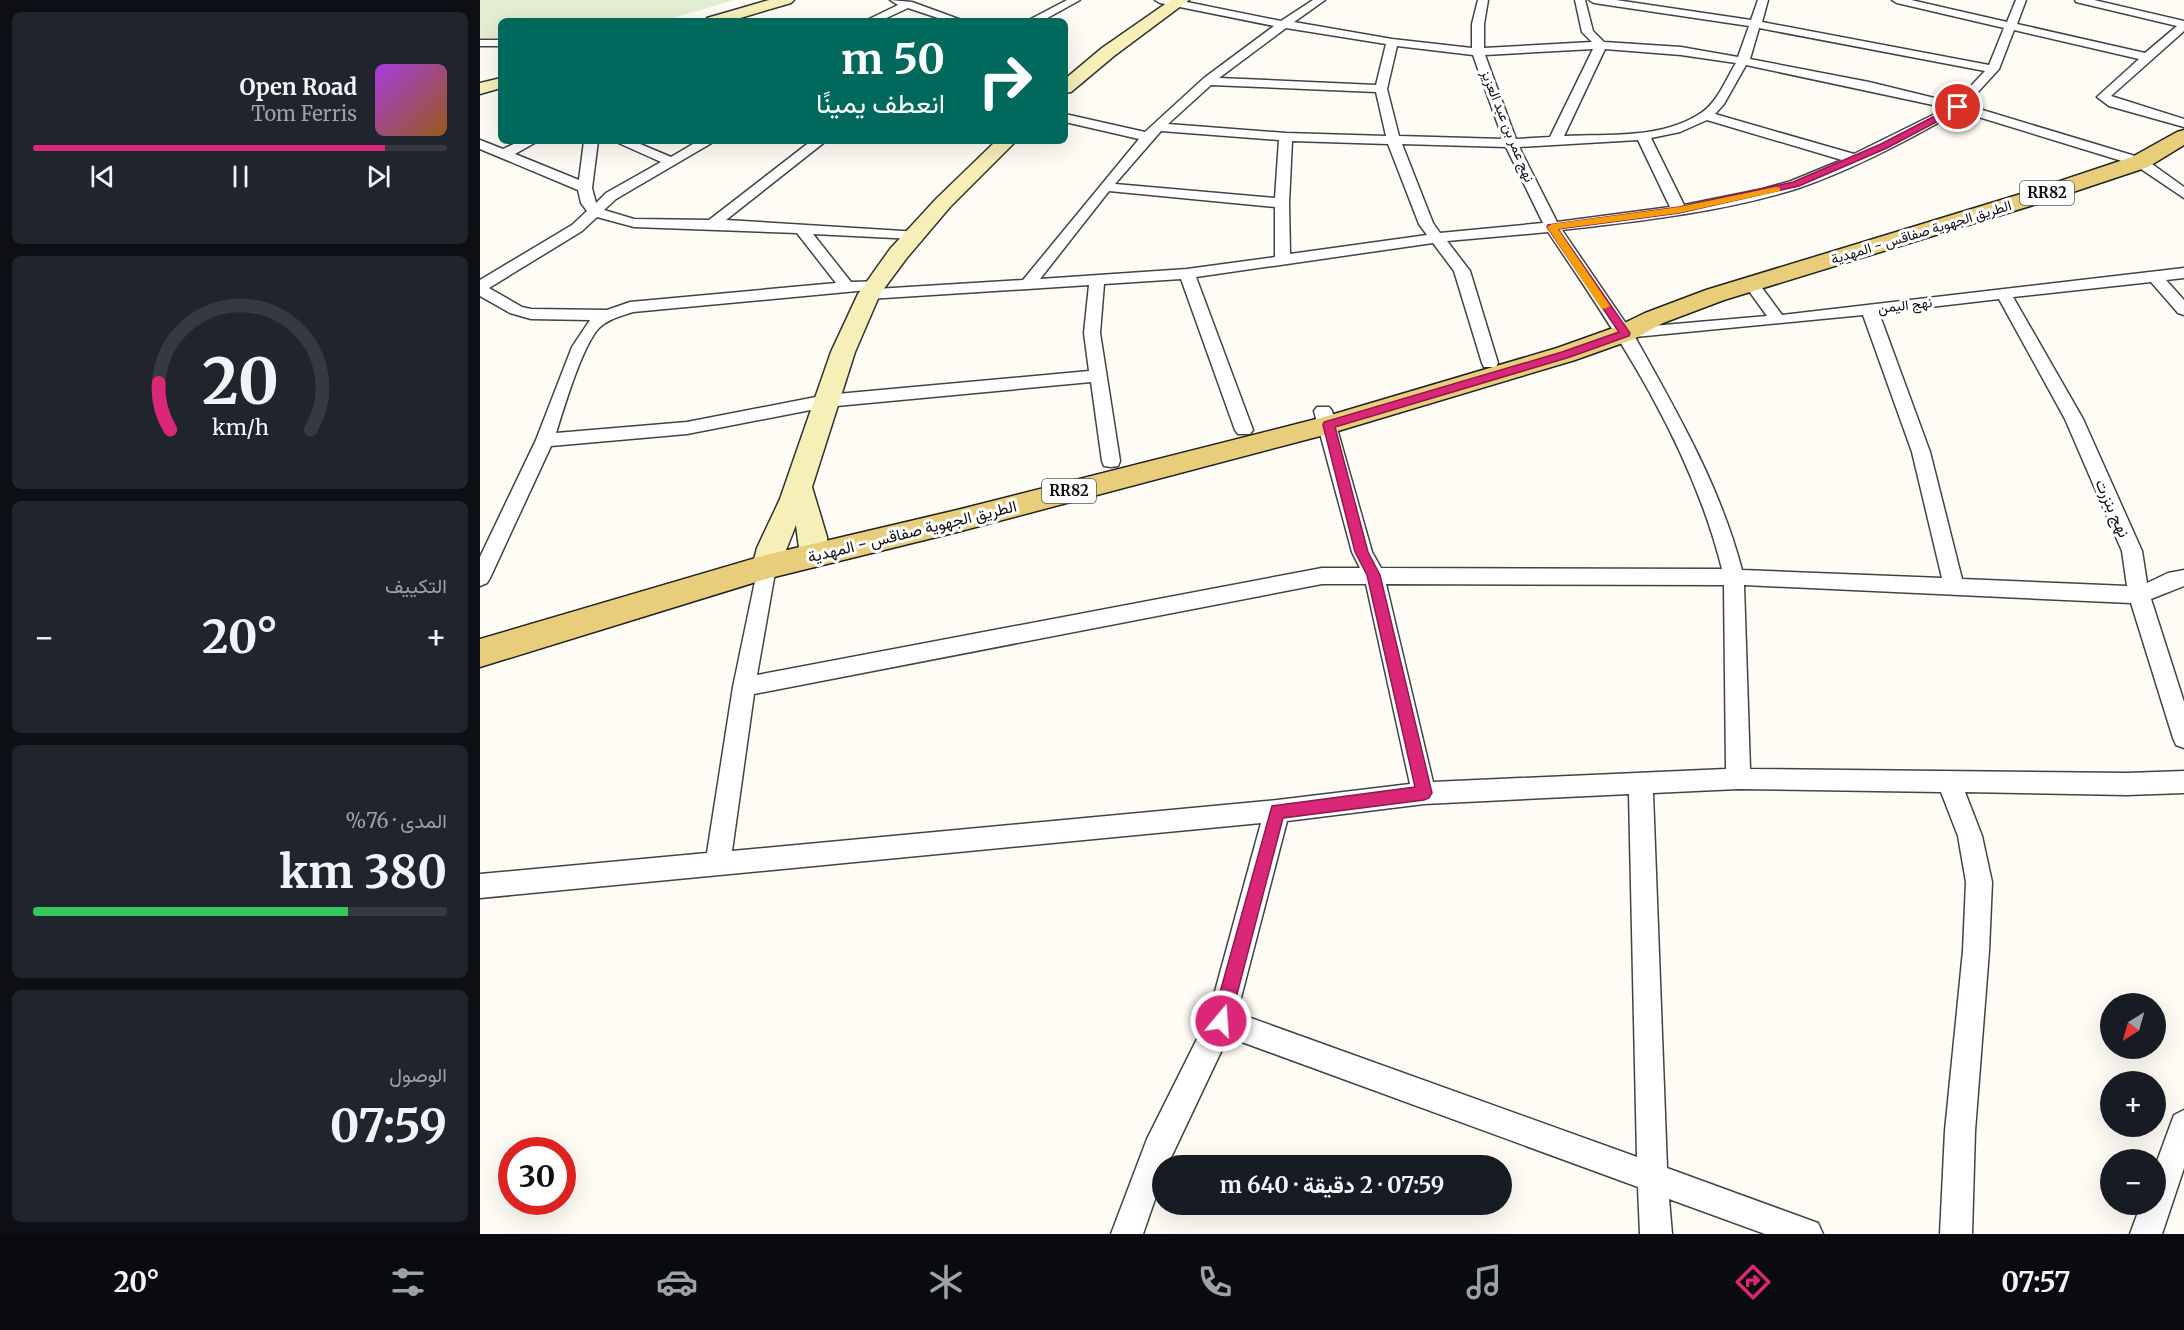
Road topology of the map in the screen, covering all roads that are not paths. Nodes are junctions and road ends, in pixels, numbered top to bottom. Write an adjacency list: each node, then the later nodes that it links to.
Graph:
1 (786, 0): 16 (street)
2 (895, 0): 13 (street)
3 (1075, 0): 19 (street)
4 (1320, 0): 20 (street)
5 (1483, 0): 28 (street, نهج عمر بن عبد العزيز)
6 (1580, 0): 27 (street)
7 (1594, 0): 21 (street)
8 (1763, 0): 21 (street)
9 (1897, 0): 22 (street)
10 (2021, 0): 22 (street)
11 (2080, 0): 23 (street)
12 (1172, 1): 20 (street); 33 (street)
13 (908, 4): 15 (street); 17 (street)
14 (944, 4): 15 (street)
15 (928, 11): 18 (street)
16 (723, 18)
17 (878, 18)
18 (949, 18)
19 (1039, 18)
20 (1282, 24): 24 (street); 32 (street)
21 (1756, 24): 30 (street); 31 (street)
22 (2011, 25): 29 (street); 31 (street)
23 (2184, 25): 29 (street)
24 (1392, 42): 28 (street); 34 (street)
25 (480, 43): 26 (street)
26 (498, 43)
27 (1601, 45): 28 (street); 30 (street); 44 (street)
28 (1478, 52): 45 (street, نهج عمر بن عبد العزيز)
29 (2147, 57): 38 (street)
30 (1743, 60): 35 (street); 36 (street)
31 (1993, 69): 35 (street)
32 (1208, 81): 34 (street); 39 (street)
33 (1068, 85)
34 (1381, 89): 43 (street)
35 (1958, 107): 55 (street); 57 (street)
36 (1706, 116): 40 (street); 55 (street)
37 (1068, 118): 39 (street)
38 (2184, 123)
39 (1153, 132): 42 (street); 59 (street)
40 (1643, 136): 44 (street); 62 (street)
41 (2184, 136): 57 (main road, الطريق الجهوية صفاقس - المهدية / RR82)
42 (1286, 137): 43 (street); 61 (street)
43 (1393, 139): 45 (street); 68 (street)
44 (1555, 141): 45 (street)
45 (1511, 143): 65 (street, نهج عمر بن عبد العزيز)
46 (480, 144): 53 (street)
47 (522, 144): 53 (street)
48 (591, 144): 58 (street)
49 (628, 144): 56 (street)
50 (702, 144): 56 (street)
51 (815, 144): 64 (street)
52 (1003, 144): 67 (street)
53 (498, 152): 54 (street); 58 (street)
54 (480, 156)
55 (1856, 159): 62 (street)
56 (670, 161): 63 (street)
57 (2140, 162): 60 (street); 75 (main road, الطريق الجهوية صفاقس - المهدية / RR82)
58 (585, 188): 63 (street)
59 (1107, 188): 61 (street); 74 (street)
60 (2184, 193)
61 (1282, 203): 69 (street)
62 (1679, 210): 65 (street)
63 (595, 212): 64 (street); 77 (street)
64 (712, 224): 66 (street)
65 (1552, 227): 68 (street); 86 (street, نهج عمر بن عبد العزيز)
66 (801, 229): 67 (street); 76 (street)
67 (914, 235): 78 (street)
68 (1438, 239): 69 (street); 87 (street)
69 (1283, 261): 71 (street)
70 (2184, 273): 72 (street, نهج اليمن)
71 (1187, 274): 73 (street); 91 (street)
72 (2154, 276): 79 (street, نهج اليمن); 82 (street)
73 (1097, 281): 74 (street); 88 (street)
74 (1028, 284): 78 (street)
75 (1752, 284): 80 (main road, الطريق الجهوية صفاقس - المهدية / RR82); 84 (street)
76 (847, 286): 78 (street); 83 (street)
77 (480, 288): 83 (street)
78 (873, 289): 89 (street)
79 (2003, 293): 81 (street, نهج اليمن); 102 (street, نهج بنزرت)
80 (1697, 301): 85 (street); 86 (main road, الطريق الجهوية صفاقس - المهدية / RR82)
81 (1869, 309): 84 (street, نهج اليمن); 101 (street)
82 (2184, 310)
83 (609, 315): 92 (street)
84 (1778, 320): 85 (street, نهج اليمن)
85 (1721, 325): 86 (street, نهج اليمن)
86 (1620, 328): 87 (main road, الطريق الجهوية صفاقس - المهدية / RR82); 90 (main road, الطريق الجهوية صفاقس - المهدية / RR82); 98 (street, نهج عمر بن عبد العزيز)
87 (1490, 363): 90 (main road, الطريق الجهوية صفاقس - المهدية / RR82)
88 (1098, 376): 89 (street); 93 (street)
89 (826, 401): 92 (street); 94 (street)
90 (1326, 418): 91 (main road, الطريق الجهوية صفاقس - المهدية / RR82); 95 (main road, الطريق الجهوية صفاقس - المهدية / RR82); 97 (street)
91 (1244, 430): 93 (main road, الطريق الجهوية صفاقس - المهدية / RR82)
92 (545, 440): 99 (street)
93 (1111, 460): 95 (main road, الطريق الجهوية صفاقس - المهدية / RR82)
94 (798, 486): 95 (street); 96 (street)
95 (814, 547): 96 (main road, الطريق الجهوية صفاقس - المهدية / RR82)
96 (769, 558): 103 (main road, الطريق الجهوية صفاقس - المهدية / RR82); 104 (main road, الطريق الجهوية صفاقس - المهدية / RR82); 105 (street)
97 (1374, 575): 98 (street); 105 (street); 111 (street)
98 (1734, 577): 101 (street); 107 (street, نهج عمر بن عبد العزيز)
99 (480, 578)
100 (2184, 578): 102 (street)
101 (1954, 586): 102 (street)
102 (2139, 595): 106 (street, نهج بنزرت)
103 (480, 630)
104 (480, 653)
105 (744, 687): 113 (street)
106 (2184, 738)
107 (1738, 779): 109 (street); 110 (street)
108 (2184, 782): 110 (street)
109 (1641, 783): 111 (street); 117 (street)
110 (1950, 783): 121 (street)
111 (1424, 793): 112 (street)
112 (1277, 811): 113 (street); 115 (street)
113 (718, 863): 114 (street)
114 (480, 886)
115 (1221, 1021): 117 (street); 118 (street)
116 (2184, 1125): 122 (street)
117 (1652, 1176): 119 (street); 120 (street)
118 (1127, 1234)
119 (1656, 1234)
120 (1807, 1234)
121 (1956, 1234)
122 (2146, 1234)

